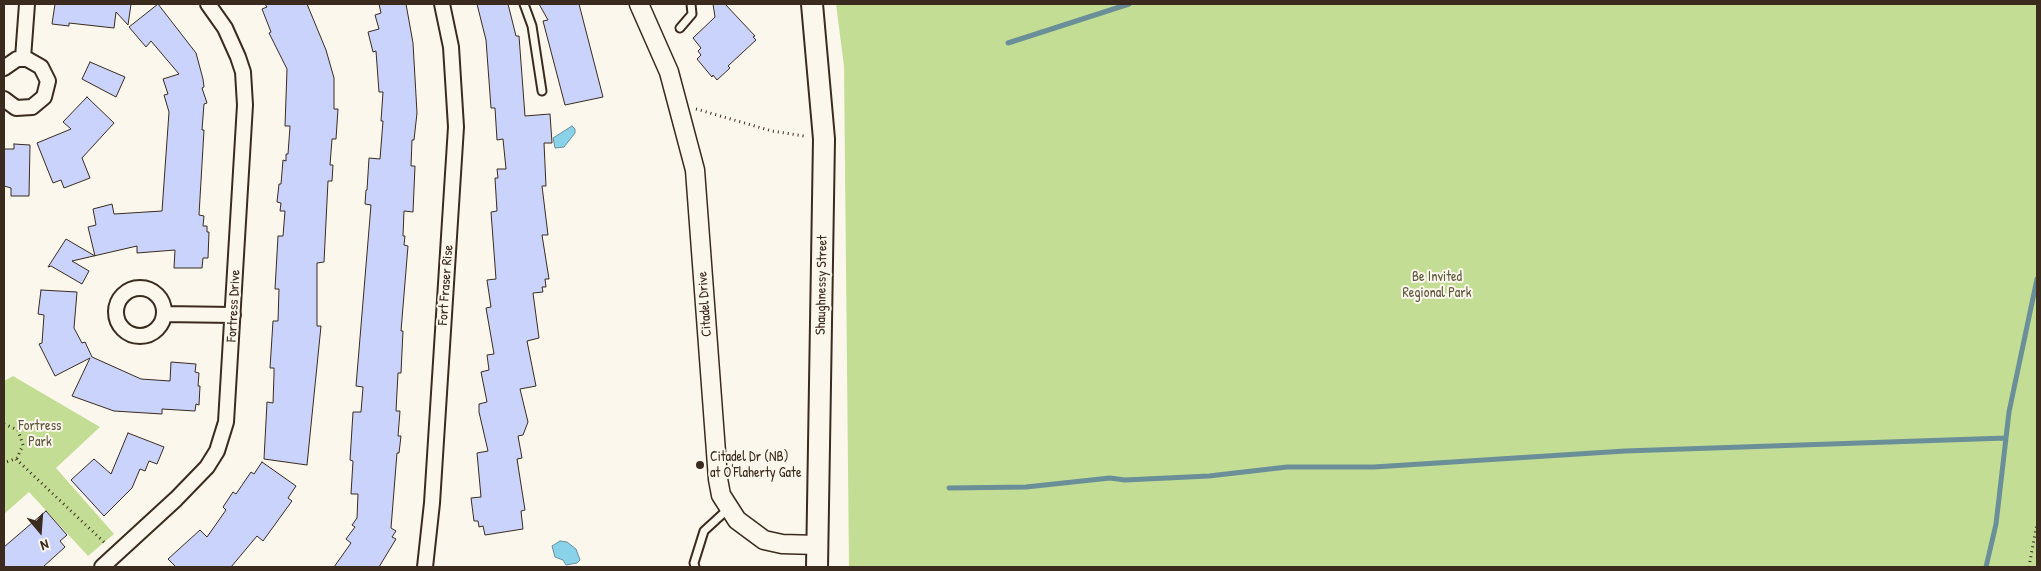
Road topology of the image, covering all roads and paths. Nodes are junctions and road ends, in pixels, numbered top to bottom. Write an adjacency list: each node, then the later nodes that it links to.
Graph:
1 (27, 4): 9 (street)
2 (208, 4): 16 (street, Fortress Drive)
3 (442, 4): 25 (street, Fort Fraser Rise)
4 (524, 4): 11 (lane)
5 (640, 4): 20 (street, Citadel Drive)
6 (691, 4): 8 (lane)
7 (812, 4): 23 (main road, Shaughnessy Street)
8 (680, 28)
9 (22, 58): 10 (street); 12 (street)
10 (4, 68)
11 (542, 91)
12 (4, 99)
13 (696, 109): 14 (path)
14 (804, 136)
15 (164, 314): 16 (street)
16 (233, 315): 24 (street, Fortress Drive)
17 (4, 424): 18 (path)
18 (16, 456): 19 (path); 22 (path)
19 (4, 463)
20 (728, 509): 23 (street, Citadel Drive); 26 (lane)
21 (2037, 523): 28 (path)
22 (106, 544)
23 (817, 546): 27 (main road, Shaughnessy Street)
24 (108, 565)
25 (424, 567)
26 (695, 567)
27 (817, 567)
28 (2030, 567)

